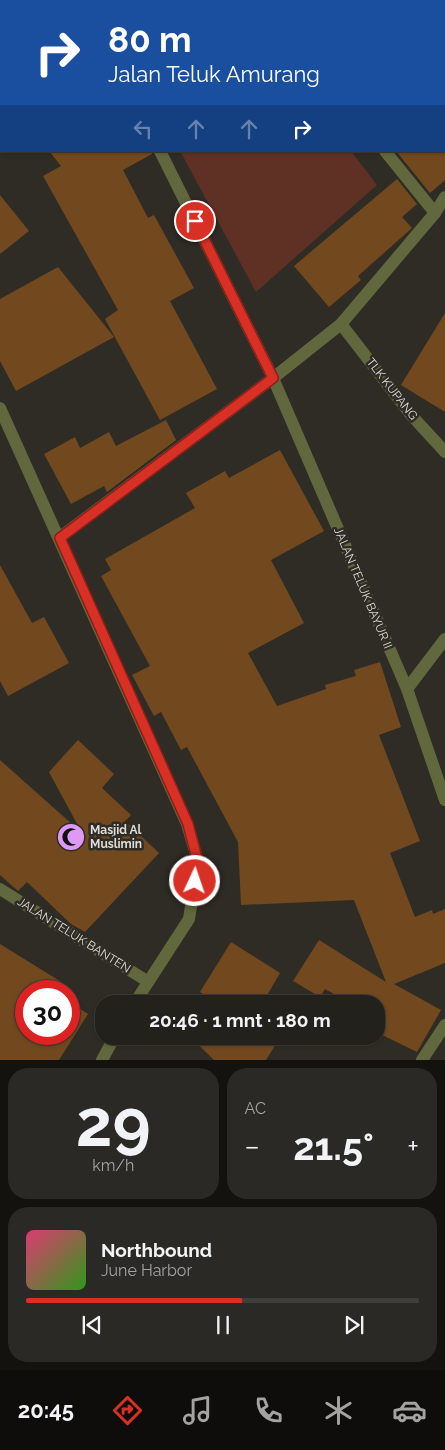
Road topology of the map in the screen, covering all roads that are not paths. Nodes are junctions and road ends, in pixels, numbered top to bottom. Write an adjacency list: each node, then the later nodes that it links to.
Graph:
1 (160, 152): 6 (street, JALAN TELUK BAYUR II)
2 (386, 152): 4 (street)
3 (445, 197): 4 (street)
4 (435, 213): 5 (street)
5 (341, 324): 6 (street); 8 (street, TLK KUPANG)
6 (273, 378): 9 (street); 11 (street, JALAN TELUK BAYUR II)
7 (0, 408): 9 (street)
8 (445, 452)
9 (60, 538): 14 (street)
10 (445, 639): 11 (street)
11 (407, 690): 12 (street, JALAN TELUK BAYUR II)
12 (445, 800)
13 (0, 889): 14 (street, JALAN TELUK BANTEN)
14 (147, 981): 15 (street)
15 (139, 995)
16 (445, 1025): 19 (street)
17 (111, 1045): 18 (street)
18 (102, 1060)
19 (422, 1060)

